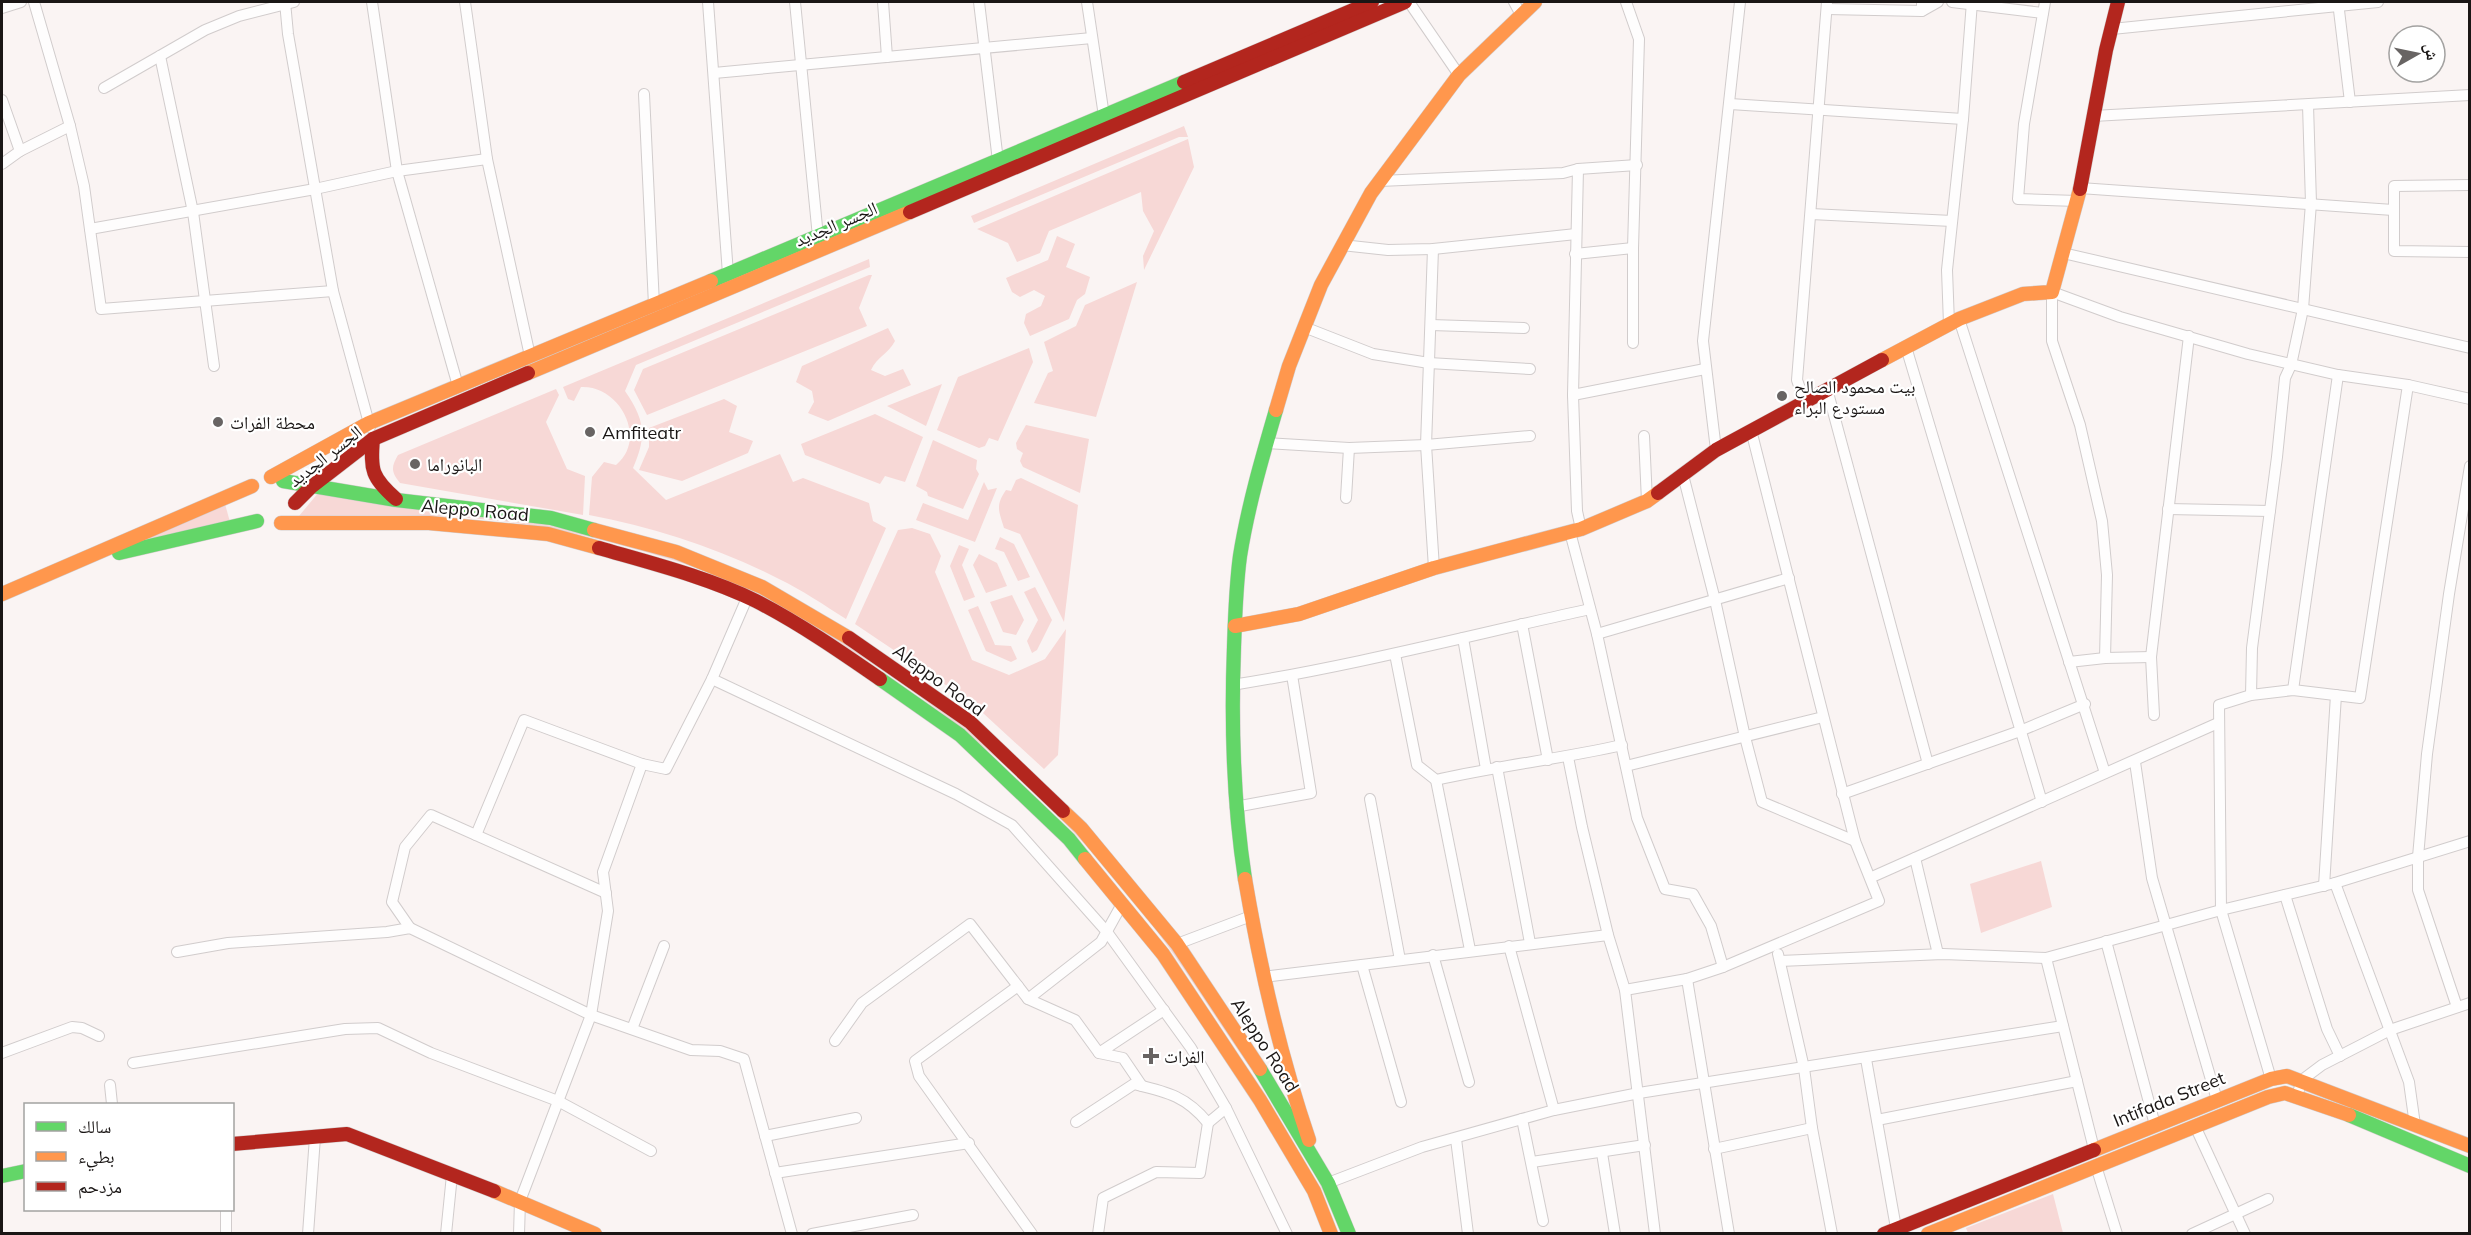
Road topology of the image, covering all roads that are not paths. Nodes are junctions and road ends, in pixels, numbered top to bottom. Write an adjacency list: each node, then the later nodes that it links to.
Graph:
1 (21, 2): 26 (street)
2 (34, 2): 47 (street)
3 (288, 2): 31 (street); 57 (street)
4 (372, 2): 54 (street)
5 (465, 2): 49 (street)
6 (708, 2): 34 (street)
7 (795, 2): 33 (street)
8 (884, 2): 32 (street)
9 (979, 2): 30 (street)
10 (1087, 2): 29 (street)
11 (1372, 2): 44 (main road, الجسر الجديد)
12 (1407, 2): 35 (street); 104 (main road, الجسر الجديد)
13 (1514, 2): 27 (street)
14 (1535, 2): 27 (main road)
15 (1626, 2): 52 (street)
16 (1740, 2): 41 (street)
17 (1938, 2): 24 (street)
18 (1952, 2): 21 (street)
19 (2118, 2): 28 (main road)
20 (2378, 2): 22 (street)
21 (1972, 3): 25 (street); 46 (street)
22 (2339, 4): 28 (street); 40 (street)
23 (1827, 5): 24 (street); 43 (street)
24 (1922, 6)
25 (2044, 7): 58 (street)
26 (2, 8)
27 (1521, 15): 35 (main road)
28 (2112, 29): 45 (main road)
29 (1092, 38): 30 (street); 44 (street)
30 (984, 48): 32 (street); 50 (street)
31 (160, 56): 36 (street); 61 (street)
32 (887, 57): 33 (street)
33 (802, 66): 34 (street); 66 (street)
34 (714, 73): 73 (street)
35 (1460, 75): 55 (main road)
36 (104, 88)
37 (644, 94): 77 (street)
38 (2469, 95): 40 (street)
39 (2, 100): 48 (street)
40 (2350, 102): 42 (street)
41 (1730, 104): 43 (street); 92 (street)
42 (2308, 105): 45 (street); 59 (street)
43 (1819, 110): 46 (street); 62 (street)
44 (1104, 116): 50 (main road, الجسر الجديد)
45 (2093, 116): 58 (main road)
46 (1963, 119): 63 (street)
47 (70, 126): 48 (street); 64 (street)
48 (20, 151): 51 (street)
49 (487, 159): 54 (street); 87 (street)
50 (999, 161): 66 (main road, الجسر الجديد)
51 (2, 164)
52 (1637, 165): 53 (street); 68 (street)
53 (1578, 169): 55 (street); 65 (street)
54 (397, 171): 57 (street); 95 (street)
55 (1380, 181): 67 (main road)
56 (2469, 185): 60 (street)
57 (315, 189): 61 (street); 74 (street)
58 (2079, 195): 59 (street); 72 (main road)
59 (2312, 203): 60 (street); 78 (street)
60 (2393, 210): 70 (street)
61 (193, 212): 64 (street); 76 (street)
62 (1811, 214): 63 (street); 99 (street)
63 (1952, 221): 79 (street)
64 (90, 229): 76 (street)
65 (1576, 234): 69 (street); 71 (street)
66 (818, 237): 73 (main road, الجسر الجديد)
67 (1342, 245): 69 (street); 81 (main road)
68 (1633, 248): 71 (street); 84 (street)
69 (1433, 249): 80 (street)
70 (2469, 252)
71 (1575, 254): 97 (street)
72 (2063, 254): 75 (main road); 78 (street)
73 (728, 274): 77 (main road, الجسر الجديد)
74 (333, 291): 76 (street); 100 (street)
75 (2052, 292): 79 (main road); 83 (street); 136 (street)
76 (205, 299): 90 (street)
77 (654, 305): 87 (main road, الجسر الجديد)
78 (2303, 309): 86 (street); 89 (street)
79 (1954, 321): 85 (main road); 137 (street)
80 (1431, 325): 82 (street); 88 (street)
81 (1304, 327): 88 (street); 105 (main road)
82 (1524, 328)
83 (2189, 336): 89 (street); 118 (street)
84 (1633, 343)
85 (1906, 347): 96 (main road); 148 (street)
86 (2469, 348)
87 (530, 356): 95 (main road, الجسر الجديد)
88 (1429, 363): 91 (street); 106 (street)
89 (2291, 365): 93 (street); 119 (street)
90 (214, 366)
91 (1530, 369)
92 (1705, 369): 97 (street); 108 (street)
93 (2338, 375): 94 (street); 141 (street)
94 (2408, 385): 98 (street); 143 (street)
95 (458, 386): 100 (main road, الجسر الجديد)
96 (1827, 389): 99 (main road); 155 (street)
97 (1573, 394): 122 (street)
98 (2469, 399)
99 (1804, 400): 101 (main road)
100 (369, 423): 104 (street); 111 (main road, الجسر الجديد)
101 (1751, 430): 108 (main road); 125 (street)
102 (1530, 436): 106 (street)
103 (1644, 436): 116 (street)
104 (373, 439): 113 (main road, الجسر الجديد); 115 (main road)
105 (1266, 443): 107 (street); 131 (main road)
106 (1426, 445): 107 (street); 124 (street)
107 (1349, 448): 114 (street)
108 (1716, 450): 110 (main road)
109 (2469, 466): 167 (street)
110 (1683, 475): 116 (main road); 128 (street)
111 (277, 479): 112 (main road); 113 (main road, Aleppo Road); 117 (main road)
112 (252, 486): 120 (main road); 123 (main road)
113 (311, 487): 115 (main road, Aleppo Road); 117 (main road, الجسر الجديد)
114 (1346, 498)
115 (396, 500): 182 (main road, Aleppo Road)
116 (1647, 501): 122 (main road)
117 (295, 503): 121 (main road)
118 (2168, 509): 119 (street); 135 (street)
119 (2270, 511): 142 (street)
120 (256, 521): 121 (main road); 123 (main road)
121 (281, 523): 127 (main road, Aleppo Road)
122 (1576, 531): 124 (main road); 129 (street)
123 (80, 562): 126 (main road)
124 (1434, 568): 131 (main road)
125 (1789, 578): 128 (street); 146 (street)
126 (2, 594)
127 (747, 598): 139 (street); 173 (main road, Aleppo Road)
128 (1715, 600): 132 (street); 149 (street)
129 (1590, 609): 130 (street); 132 (street)
130 (1522, 624): 133 (street); 152 (street)
131 (1235, 626): 140 (main road)
132 (1597, 634): 150 (street)
133 (1463, 638): 134 (street); 157 (street)
134 (1395, 654): 138 (street); 159 (street)
135 (2151, 657): 136 (street); 145 (street)
136 (2105, 658): 137 (street)
137 (2069, 662): 144 (street)
138 (1292, 675): 140 (street); 163 (street)
139 (712, 679): 154 (street); 178 (street)
140 (1232, 685): 163 (main road)
141 (2293, 690): 142 (street); 143 (street)
142 (2251, 695): 147 (street)
143 (2336, 695): 170 (street)
144 (2085, 704): 148 (street); 158 (street)
145 (2154, 715)
146 (1822, 717): 149 (street); 160 (street)
147 (2218, 723): 153 (street); 174 (street)
148 (2020, 731): 155 (street); 162 (street)
149 (1745, 737): 156 (street); 165 (street)
150 (1622, 746): 151 (street); 156 (street)
151 (1568, 757): 152 (street); 179 (street)
152 (1548, 760): 157 (street)
153 (2135, 762): 158 (street); 176 (street)
154 (642, 764): 164 (street); 171 (street)
155 (1928, 764): 160 (street)
156 (1626, 766): 194 (street)
157 (1492, 768): 159 (street); 181 (street)
158 (2105, 773): 162 (street)
159 (1436, 780): 186 (street)
160 (1842, 794): 165 (street)
161 (1370, 799): 191 (street)
162 (2042, 802): 168 (street)
163 (1235, 807): 175 (main road)
164 (476, 835): 171 (street); 177 (street)
165 (1855, 841): 169 (street)
166 (2469, 841): 167 (street)
167 (2418, 857): 170 (street); 201 (street)
168 (1915, 858): 169 (street); 188 (street)
169 (1872, 877): 185 (street)
170 (2330, 885): 172 (street); 206 (street)
171 (606, 893): 203 (street)
172 (2285, 895): 174 (street); 211 (street)
173 (1122, 904): 178 (street); 279 (main road, Aleppo Road)
174 (2221, 910): 176 (street); 217 (street)
175 (1251, 916): 182 (street); 195 (main road)
176 (2167, 925): 180 (street); 225 (street)
177 (410, 928): 187 (street); 203 (street)
178 (1107, 932): 199 (street); 202 (street)
179 (1608, 935): 181 (street); 198 (street)
180 (2106, 940): 190 (street); 236 (street)
181 (1530, 943): 184 (street)
182 (1177, 944): 251 (main road, Aleppo Road)
183 (664, 946): 205 (street)
184 (1509, 946): 186 (street); 230 (street)
185 (1775, 946): 192 (street); 194 (street)
186 (1470, 950): 189 (street)
187 (177, 952)
188 (1938, 954): 190 (street); 192 (street)
189 (1433, 955): 191 (street); 218 (street)
190 (2046, 958): 204 (street)
191 (1400, 960): 193 (street)
192 (1780, 961): 214 (street)
193 (1362, 965): 195 (street); 227 (street)
194 (1723, 967): 196 (street)
195 (1263, 977): 251 (main road)
196 (1687, 980): 198 (street); 219 (street)
197 (1018, 986): 199 (street); 208 (street); 243 (street)
198 (1625, 990): 222 (street)
199 (1028, 999): 210 (street)
200 (2469, 1003): 201 (street)
201 (2457, 1007): 206 (street)
202 (1164, 1010): 210 (street); 229 (street)
203 (591, 1015): 205 (street); 226 (street)
204 (2062, 1026): 212 (street); 216 (street)
205 (632, 1029): 240 (street)
206 (2390, 1030): 211 (street); 237 (street)
207 (99, 1036): 209 (street)
208 (835, 1041)
209 (2, 1053)
210 (1099, 1053): 221 (street)
211 (2340, 1056): 215 (street)
212 (1866, 1059): 214 (street); 233 (street)
213 (134, 1063): 226 (street)
214 (1804, 1068): 219 (street); 239 (street)
215 (2302, 1080): 217 (main road, Intifada Street); 223 (street); 237 (main road, Intifada Street)
216 (2077, 1081): 233 (street); 248 (street)
217 (2264, 1081): 224 (street); 225 (main road, Intifada Street)
218 (1469, 1082)
219 (1704, 1083): 222 (street); 247 (street)
220 (110, 1085): 228 (street)
221 (1142, 1086): 234 (street); 235 (street)
222 (1639, 1093): 230 (street); 245 (street)
223 (2297, 1096): 224 (main road, Intifada Street); 254 (main road, Intifada Street)
224 (2264, 1098): 238 (main road, Intifada Street)
225 (2217, 1100): 236 (main road, Intifada Street)
226 (558, 1101): 249 (street); 261 (street)
227 (1401, 1102)
228 (112, 1103)
229 (1227, 1108): 235 (street); 278 (street)
230 (1554, 1110): 232 (street)
231 (856, 1118): 240 (street)
232 (1522, 1119): 242 (street); 252 (street)
233 (1877, 1120): 268 (street)
234 (1076, 1122)
235 (1208, 1123): 277 (street)
236 (2154, 1125): 248 (main road, Intifada Street)
237 (2415, 1125): 246 (main road, Intifada Street)
238 (2195, 1126): 253 (main road, Intifada Street); 263 (street)
239 (1812, 1128): 247 (street); 285 (street)
240 (765, 1136): 256 (street)
241 (315, 1137): 244 (main road); 257 (main road); 270 (street)
242 (1456, 1139): 259 (street); 281 (street)
243 (969, 1143): 256 (street); 276 (street)
244 (234, 1144)
245 (1645, 1145): 250 (street); 283 (street)
246 (2469, 1146)
247 (1714, 1149): 284 (street)
248 (2094, 1149): 268 (main road, Intifada Street)
249 (651, 1151)
250 (1602, 1153): 252 (street); 282 (street)
251 (1315, 1160): 259 (main road, Aleppo Road)
252 (1532, 1162): 265 (street)
253 (2096, 1166): 267 (main road, Intifada Street); 287 (street)
254 (2469, 1166)
255 (24, 1171): 258 (main road)
256 (775, 1173): 274 (street)
257 (452, 1175): 261 (main road); 271 (street)
258 (2, 1176)
259 (1328, 1183): 280 (main road, Aleppo Road)
260 (2268, 1198): 263 (street)
261 (520, 1201): 266 (main road); 272 (street)
262 (226, 1211): 269 (street)
263 (2236, 1214): 288 (street); 289 (street)
264 (913, 1215): 275 (street)
265 (1543, 1221)
266 (572, 1228): 273 (main road)
267 (1951, 1229): 286 (main road, Intifada Street)
268 (1890, 1231)
269 (226, 1233)
270 (308, 1233)
271 (446, 1233)
272 (519, 1233)
273 (595, 1233)
274 (792, 1233)
275 (812, 1233)
276 (1032, 1233)
277 (1098, 1233)
278 (1287, 1233)
279 (1331, 1233)
280 (1349, 1233)
281 (1468, 1233)
282 (1615, 1233)
283 (1654, 1233)
284 (1729, 1233)
285 (1832, 1233)
286 (1928, 1233)
287 (2117, 1233)
288 (2193, 1233)
289 (2245, 1233)

